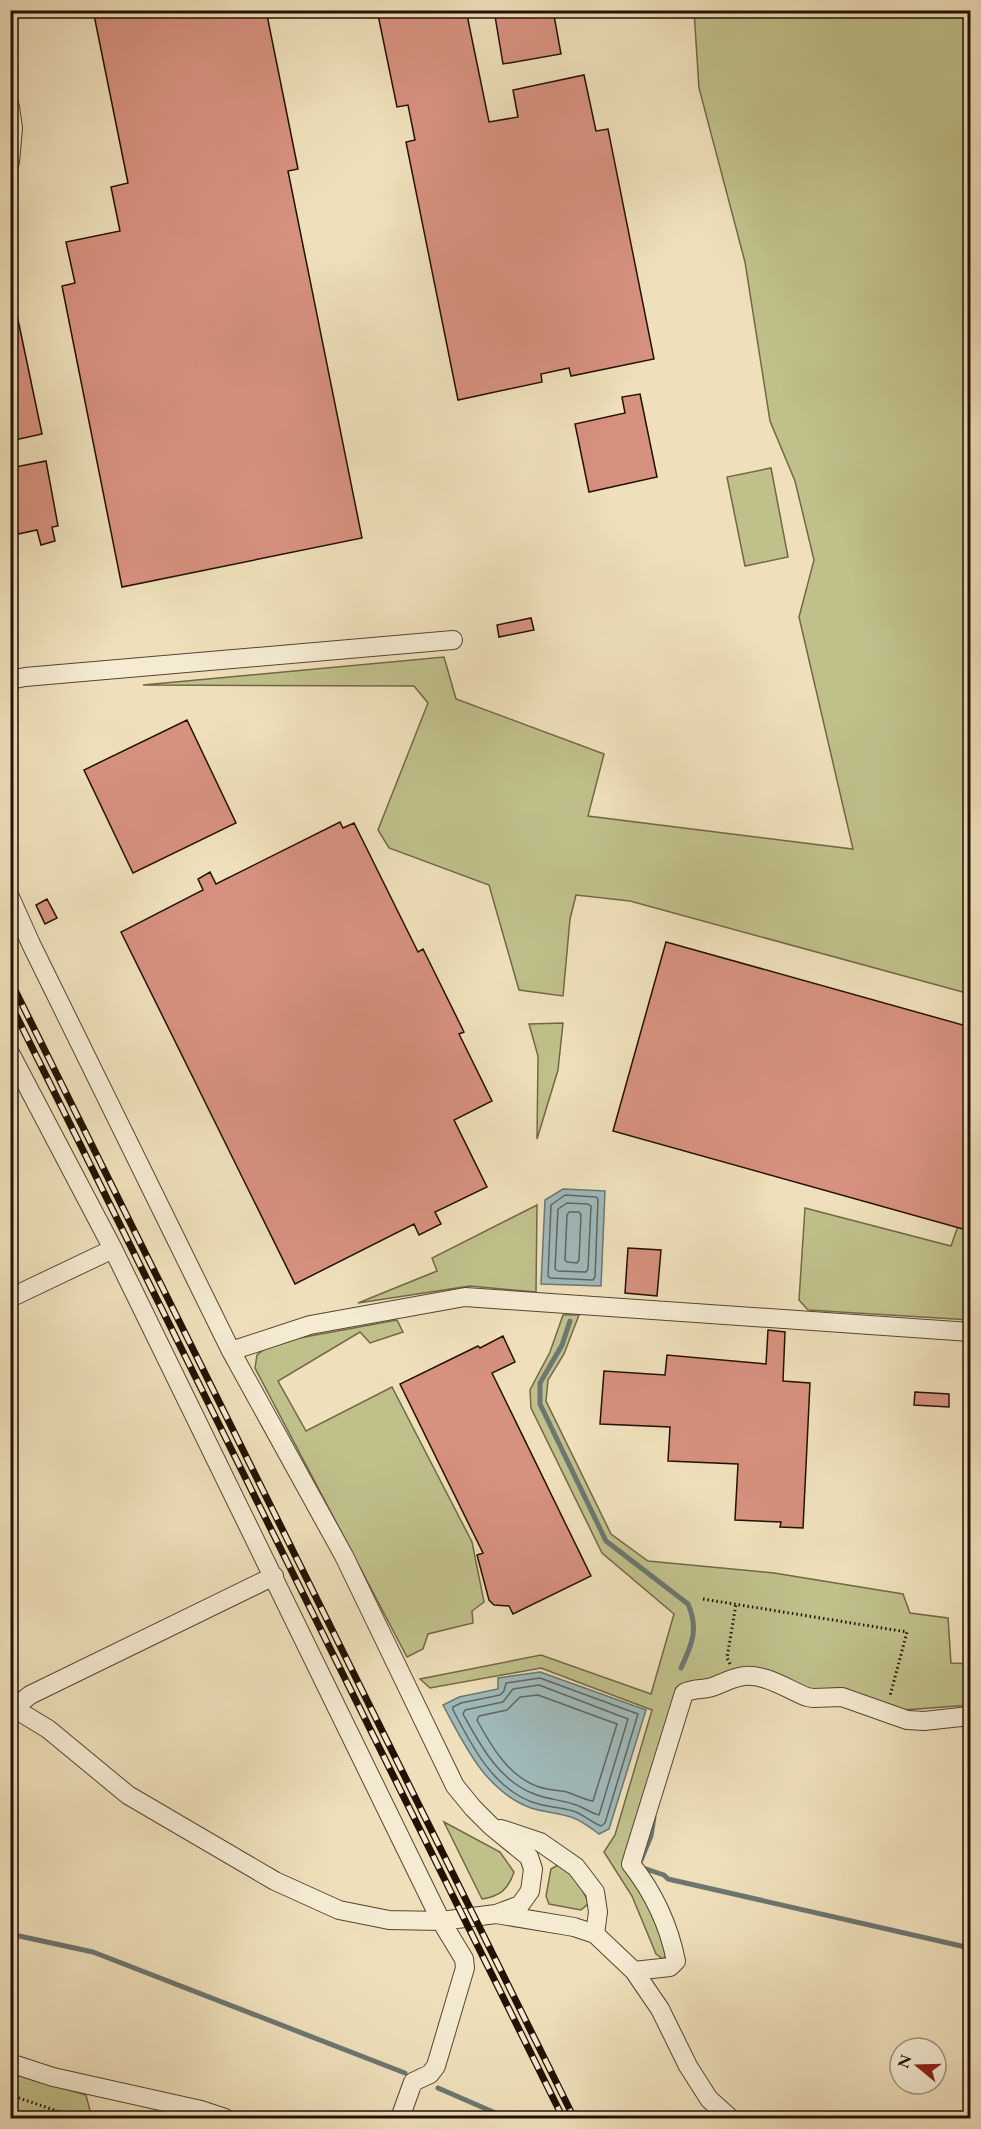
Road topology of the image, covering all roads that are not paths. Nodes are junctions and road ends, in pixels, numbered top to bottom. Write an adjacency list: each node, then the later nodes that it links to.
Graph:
1 (10, 107): 2 (street)
2 (10, 162)
3 (453, 640): 4 (street)
4 (10, 680)
5 (10, 897): 10 (street)
6 (10, 1053): 7 (street)
7 (112, 1249): 8 (street); 11 (street)
8 (10, 1299)
9 (970, 1332): 10 (street)
10 (231, 1351): 14 (street)
11 (274, 1576): 12 (street); 16 (street)
12 (12, 1706): 16 (street)
13 (970, 1716): 18 (street)
14 (491, 1826): 15 (street); 17 (street)
15 (496, 1914): 16 (street); 17 (street)
16 (441, 1921): 21 (street)
17 (595, 1934): 18 (street)
18 (634, 1971): 22 (street)
19 (10, 2064): 20 (street)
20 (225, 2118)
21 (400, 2118)
22 (730, 2118)

